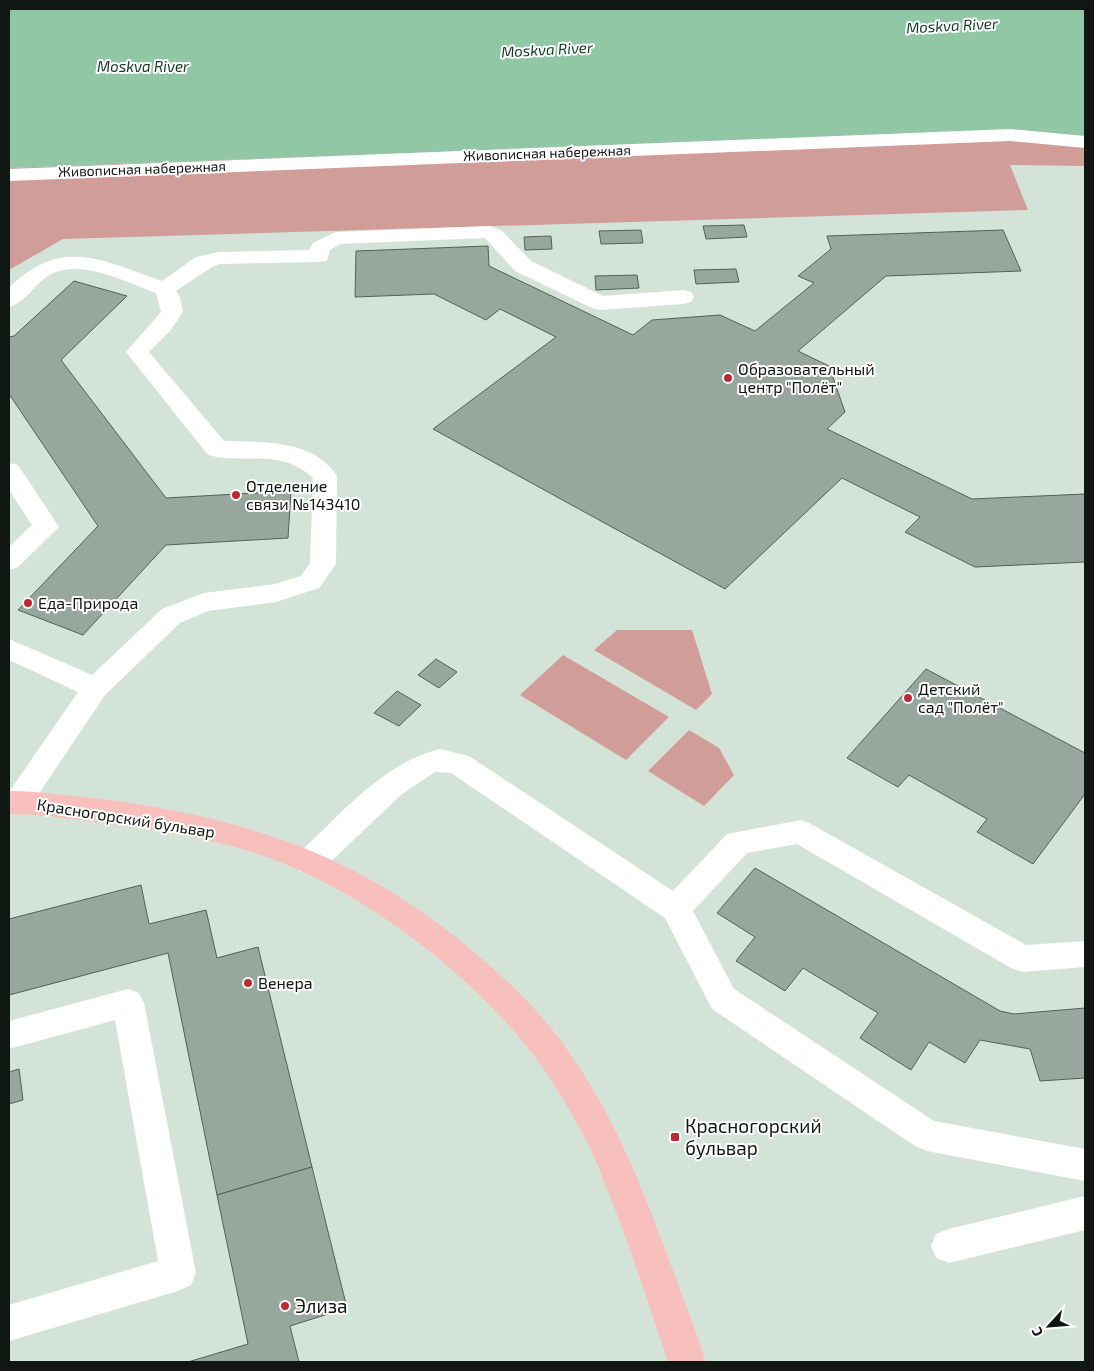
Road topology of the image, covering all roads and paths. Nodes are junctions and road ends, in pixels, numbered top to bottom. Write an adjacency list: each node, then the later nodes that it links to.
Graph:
1 (1085, 142): 2 (street, Живописная набережная)
2 (9, 175)
3 (164, 290): 4 (street); 5 (street); 9 (street)
4 (683, 297)
5 (9, 300)
6 (9, 471): 7 (street)
7 (9, 561)
8 (9, 649): 9 (street)
9 (95, 688): 10 (street)
10 (13, 802): 11 (main road, Красногорский бульвар)
11 (310, 862): 12 (street); 19 (main road, Красногорский бульвар)
12 (676, 909): 13 (street); 15 (street)
13 (1085, 954)
14 (9, 1035): 18 (street)
15 (1085, 1165)
16 (1085, 1213): 17 (street)
17 (950, 1246)
18 (9, 1323)
19 (687, 1362)

